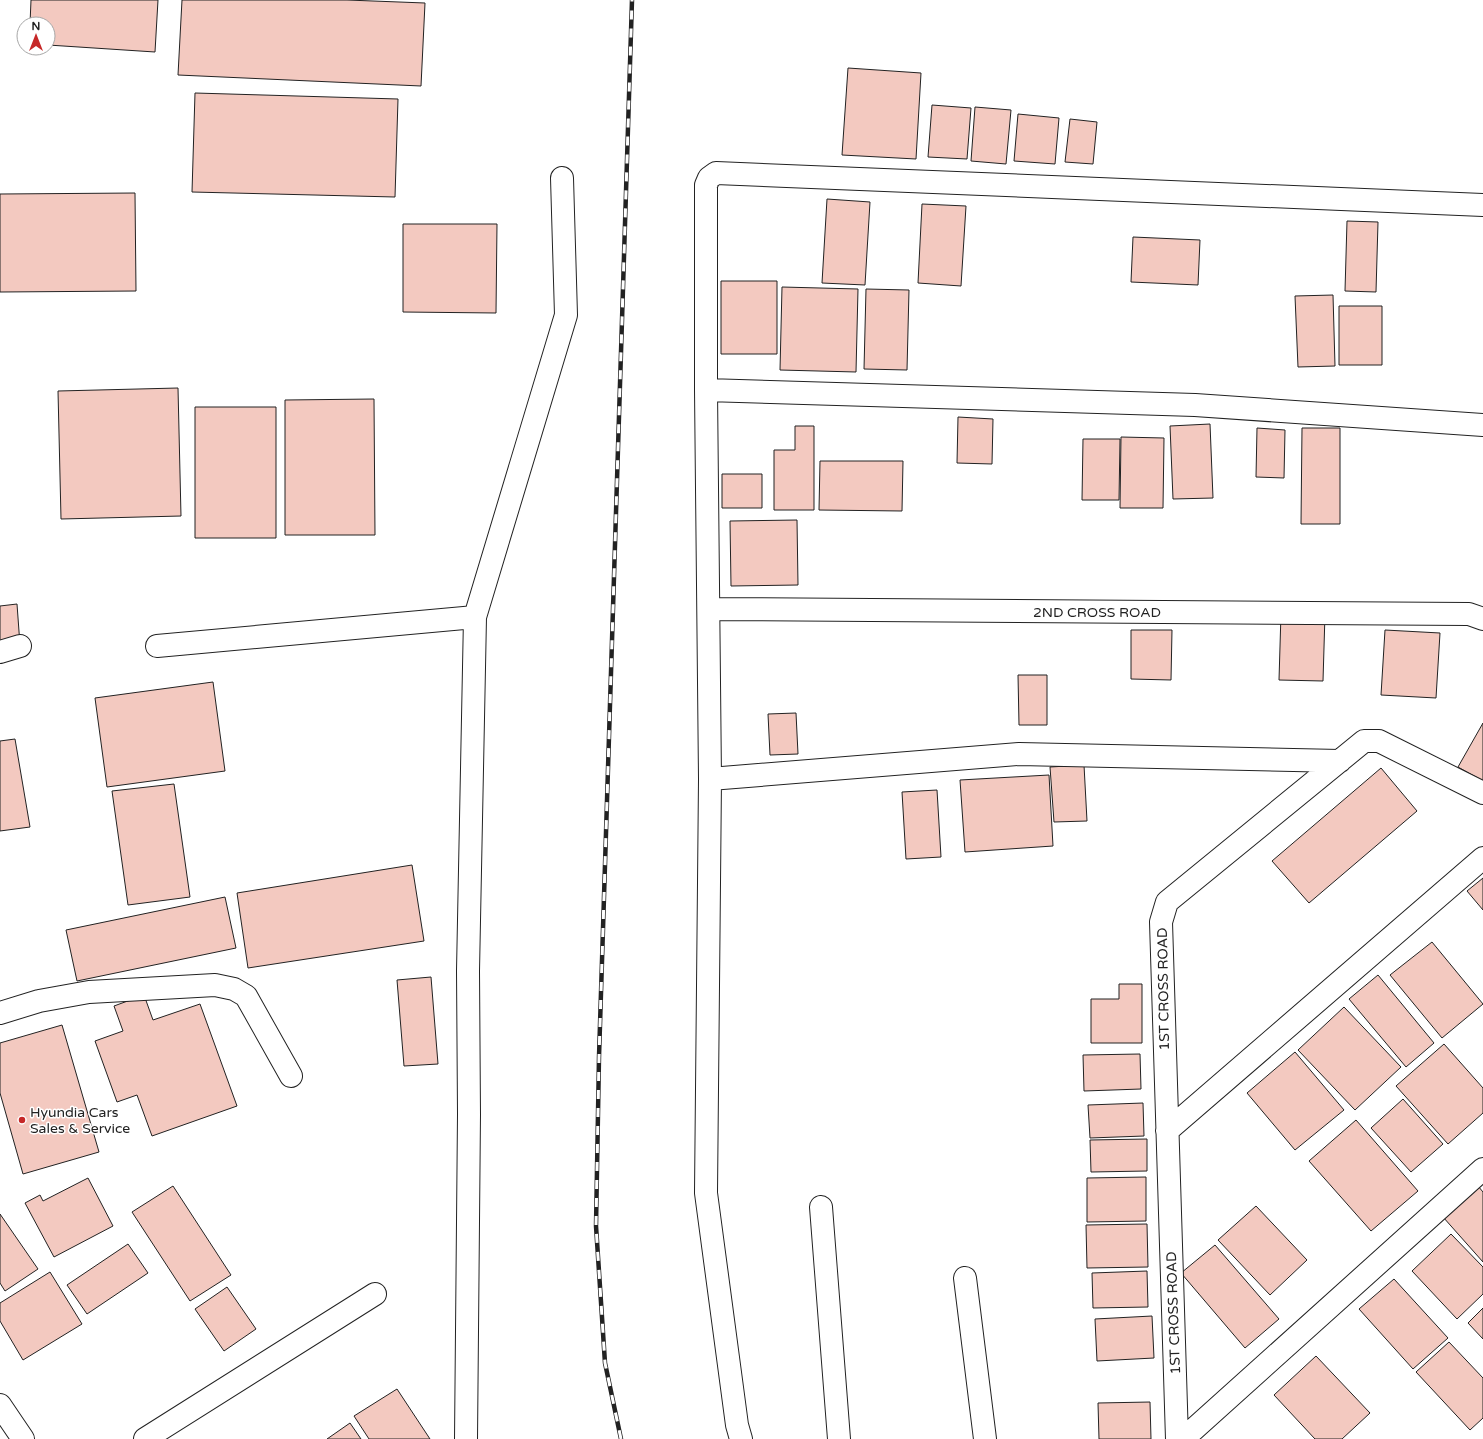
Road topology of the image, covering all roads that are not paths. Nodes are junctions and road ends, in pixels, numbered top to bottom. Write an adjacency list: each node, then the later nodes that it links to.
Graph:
1 (562, 178): 6 (street)
2 (1483, 205): 3 (street)
3 (706, 390): 4 (street); 5 (street)
4 (1483, 425)
5 (709, 609): 7 (street, 2ND CROSS ROAD); 10 (street)
6 (475, 616): 8 (street); 23 (street)
7 (1483, 619)
8 (157, 646)
9 (1340, 761): 10 (street); 11 (street, 1ST CROSS ROAD); 15 (street, 1ST CROSS ROAD)
10 (710, 779): 24 (street)
11 (1483, 793)
12 (1483, 858): 15 (street)
13 (0, 1013): 14 (street)
14 (292, 1076)
15 (1167, 1131): 27 (street, 1ST CROSS ROAD)
16 (1483, 1169): 28 (street)
17 (821, 1207): 25 (street)
18 (965, 1278): 26 (street)
19 (375, 1294): 22 (street)
20 (0, 1405): 21 (street)
21 (23, 1439)
22 (145, 1439)
23 (466, 1439)
24 (741, 1439)
25 (839, 1439)
26 (985, 1439)
27 (1177, 1439)
28 (1183, 1439)

